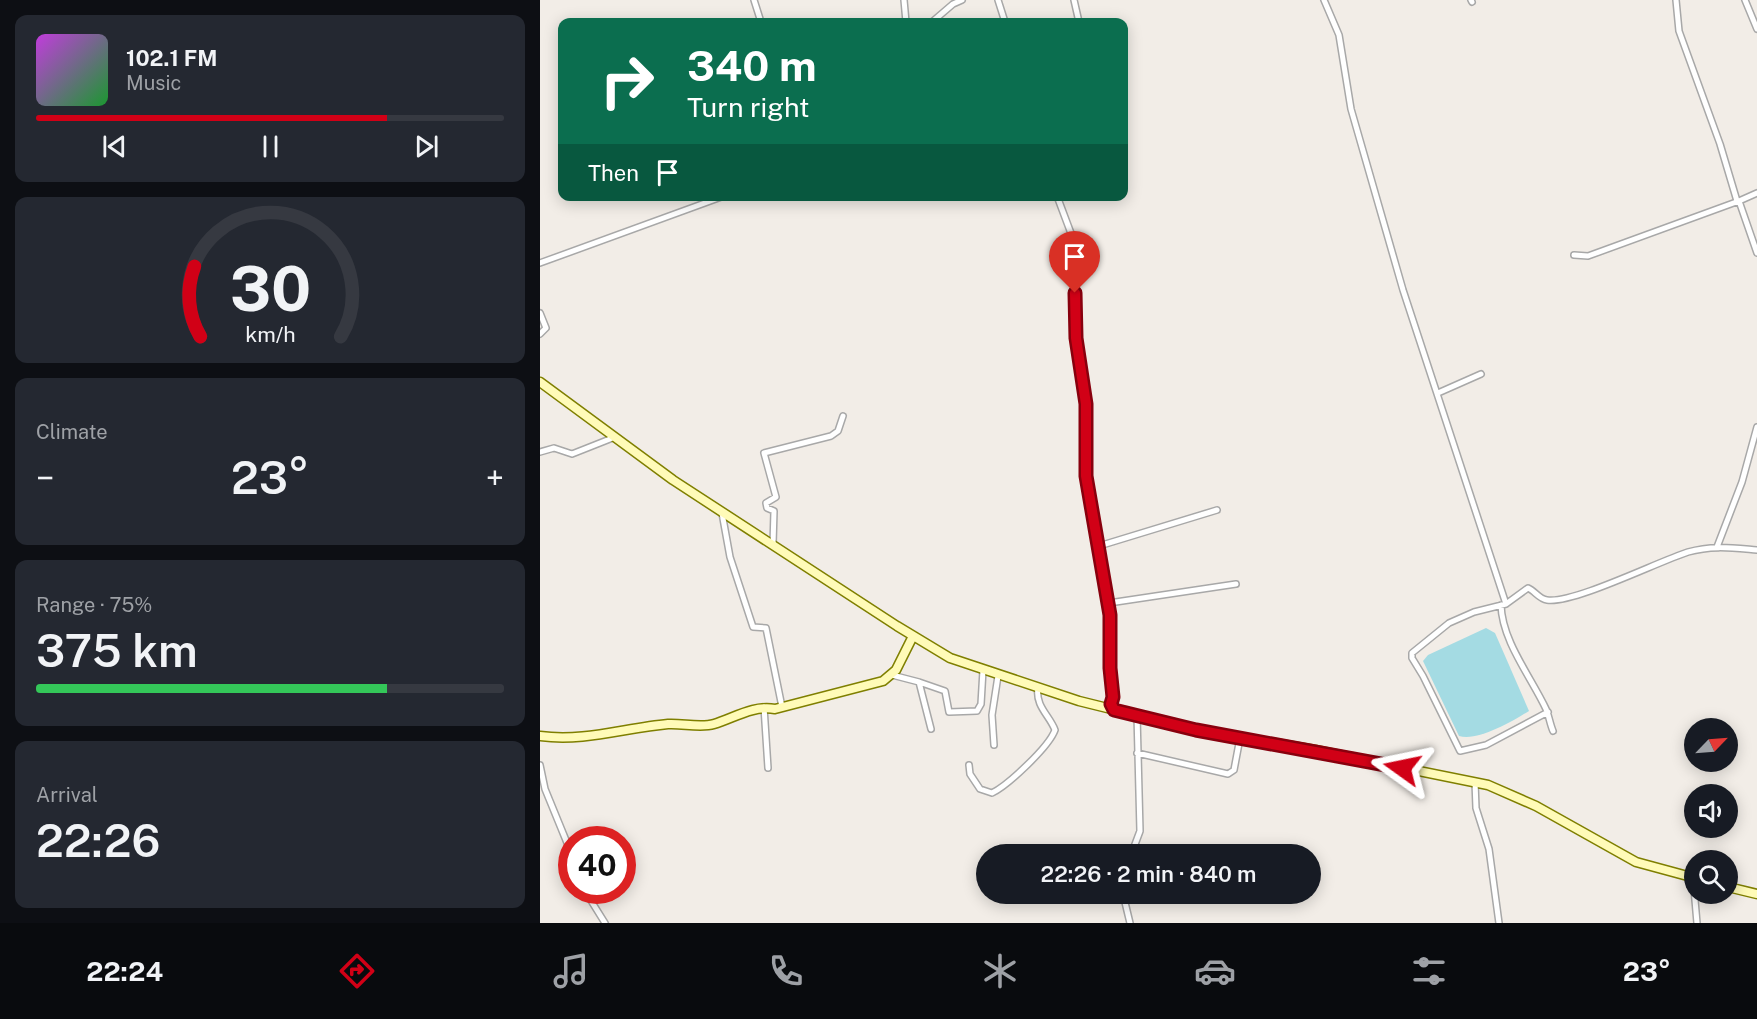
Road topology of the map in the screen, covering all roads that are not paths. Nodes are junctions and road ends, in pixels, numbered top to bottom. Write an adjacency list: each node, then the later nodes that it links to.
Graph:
1 (754, 0): 9 (street)
2 (904, 0): 10 (street)
3 (962, 0): 11 (street)
4 (998, 0): 12 (street)
5 (1074, 0): 13 (street)
6 (1324, 0): 26 (street)
7 (1676, 0): 18 (street)
8 (1745, 0): 14 (street)
9 (759, 18)
10 (906, 18)
11 (937, 18)
12 (1004, 18)
13 (1079, 18)
14 (1757, 28)
15 (1757, 193): 18 (street)
16 (709, 201): 21 (street)
17 (1059, 201): 34 (street)
18 (1738, 201): 19 (street); 20 (street)
19 (1757, 253)
20 (1574, 255)
21 (540, 263)
22 (540, 313): 23 (street)
23 (540, 334)
24 (1481, 374): 26 (street)
25 (540, 382): 29 (street)
26 (1438, 393): 39 (street)
27 (843, 416): 33 (street)
28 (1757, 427): 35 (street)
29 (615, 437): 30 (street); 32 (street)
30 (540, 452)
31 (1218, 510): 34 (street)
32 (721, 511): 33 (street); 47 (street)
33 (773, 544): 40 (street)
34 (1099, 546): 38 (street)
35 (1717, 547): 36 (street); 39 (street)
36 (1757, 550)
37 (1236, 585): 38 (street)
38 (1109, 603): 48 (street)
39 (1504, 604): 49 (street); 49 (street)
40 (913, 636): 41 (street); 42 (street)
41 (983, 670): 43 (street); 44 (street)
42 (892, 675): 44 (street); 47 (street)
43 (998, 676): 45 (street); 55 (street)
44 (919, 682): 51 (street)
45 (1038, 688): 48 (street); 58 (street)
46 (764, 707): 47 (street); 53 (street); 59 (street)
47 (782, 707)
48 (1114, 710): 50 (street)
49 (1548, 712): 52 (street)
50 (1137, 715): 54 (street); 56 (street)
51 (931, 729)
52 (1553, 731)
53 (540, 736)
54 (1240, 738): 56 (street); 60 (street)
55 (994, 745)
56 (1137, 753): 62 (street)
57 (540, 765): 61 (street)
58 (969, 765)
59 (768, 768)
60 (1475, 782): 63 (street); 71 (street)
61 (560, 826)
62 (1135, 844)
63 (1684, 875)
64 (1738, 889): 65 (street)
65 (1757, 894)
66 (593, 904): 69 (street)
67 (1125, 904): 70 (street)
68 (1696, 904): 72 (street)
69 (605, 923)
70 (1130, 923)
71 (1499, 923)
72 (1697, 923)

